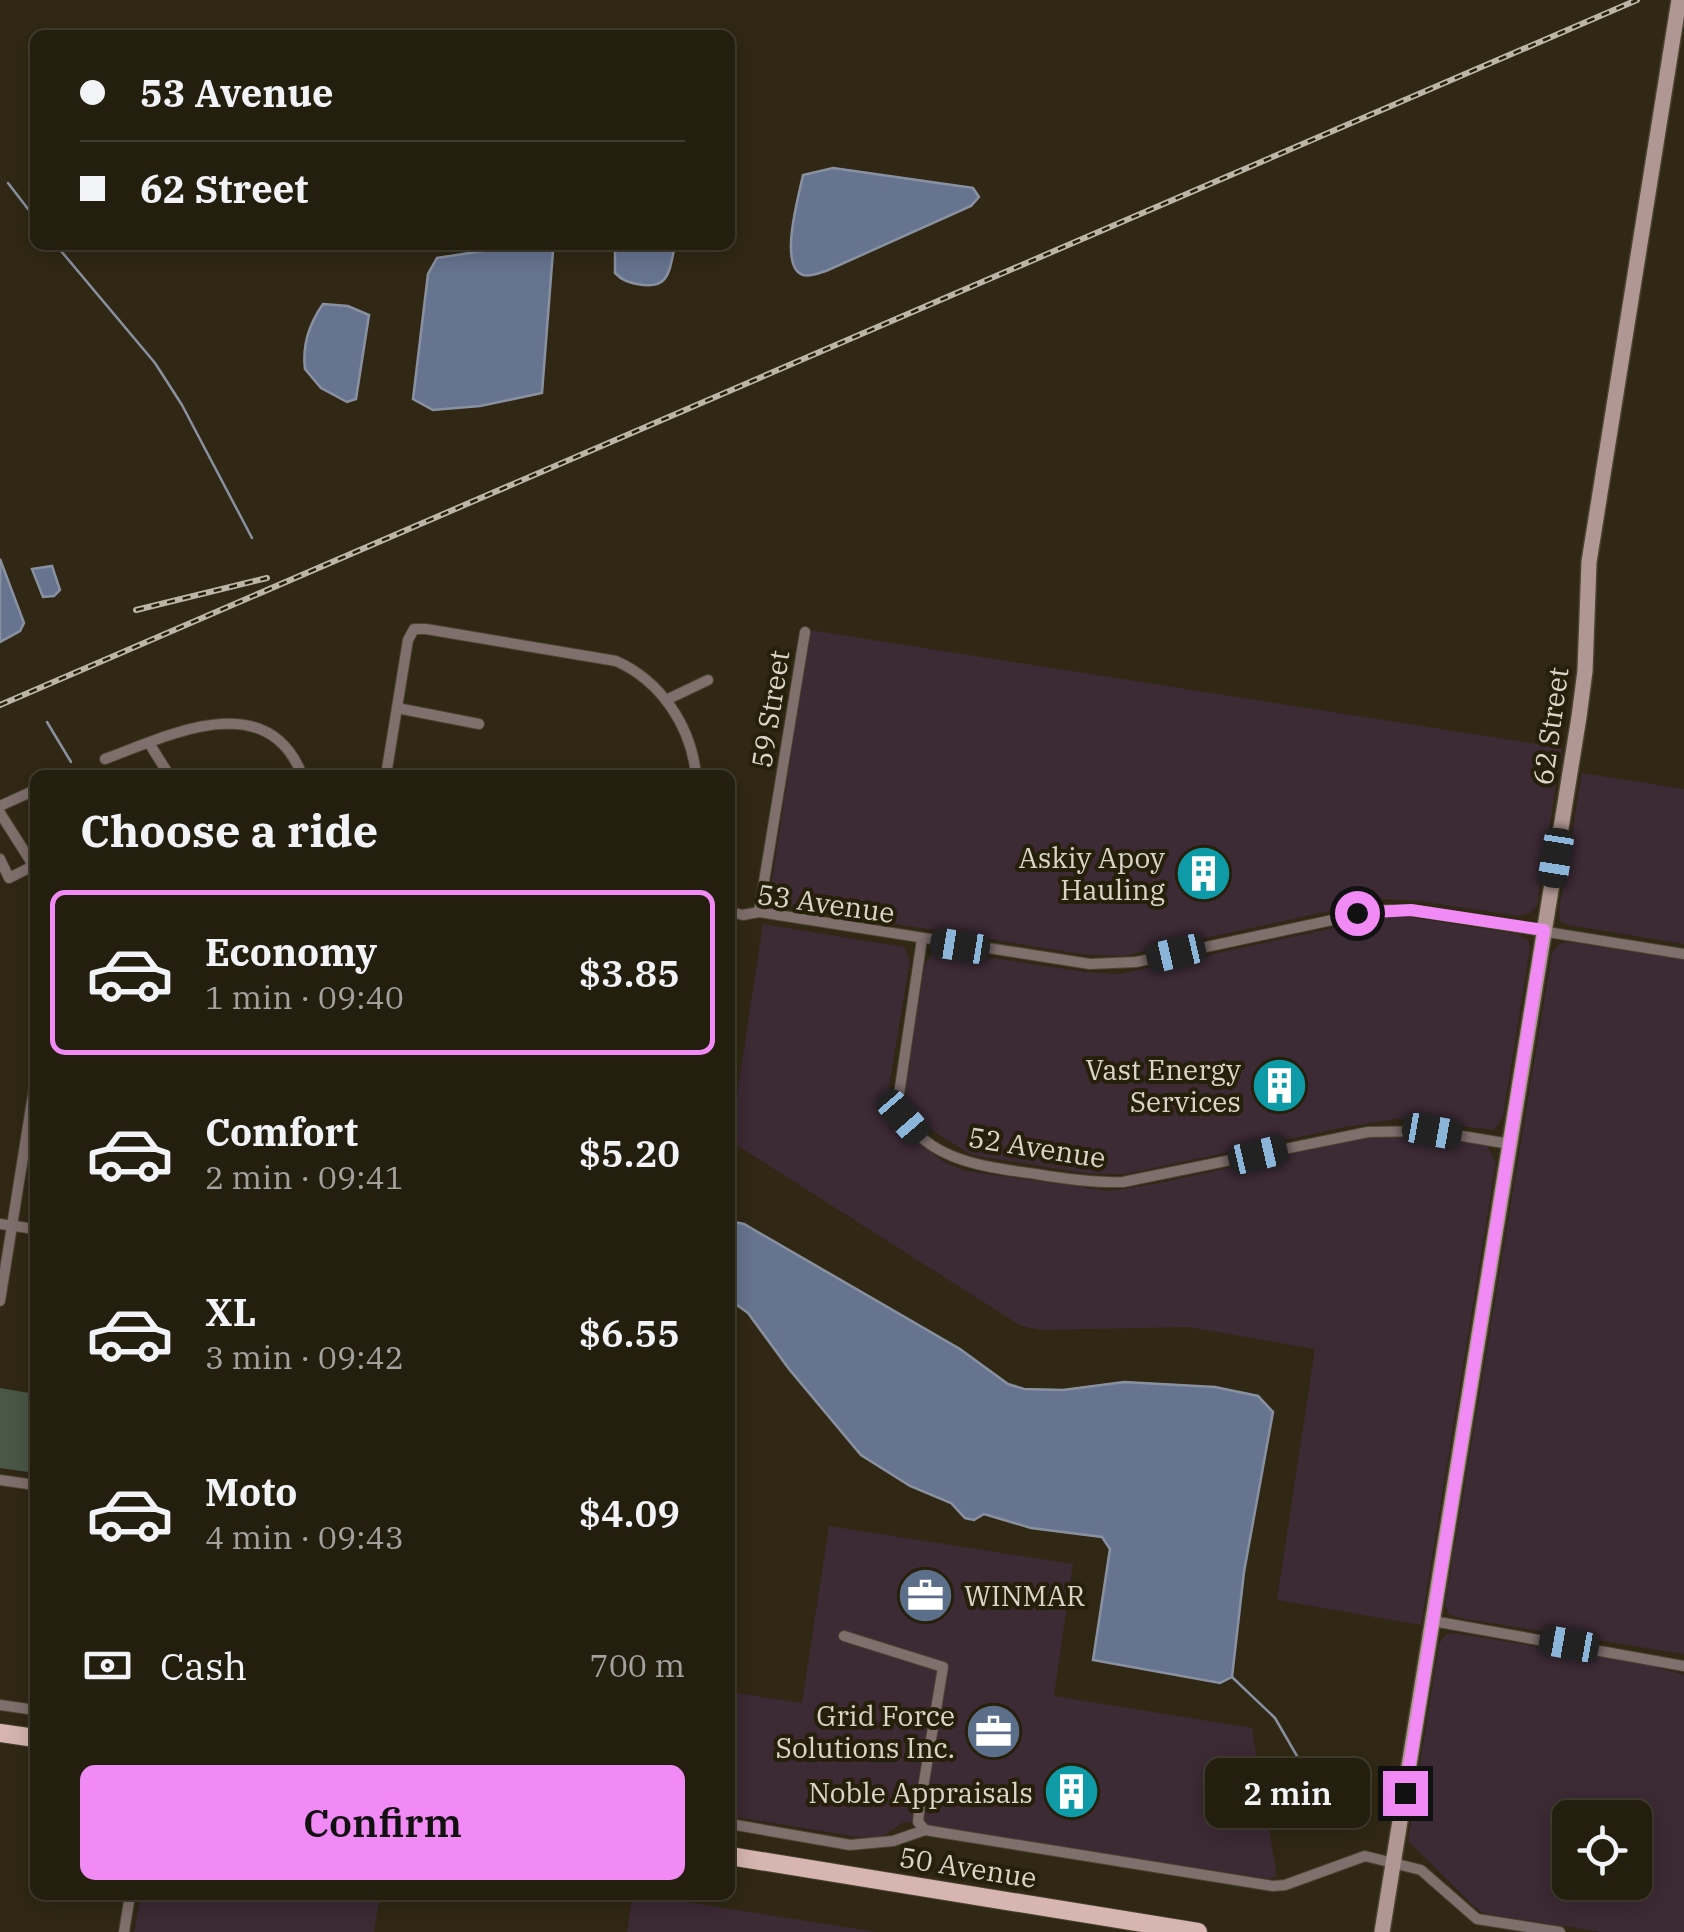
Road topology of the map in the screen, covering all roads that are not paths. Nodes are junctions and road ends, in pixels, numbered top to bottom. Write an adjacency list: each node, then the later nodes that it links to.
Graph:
1 (1678, 0): 20 (main road, 62 Street)
2 (805, 632): 19 (street, 59 Street)
3 (708, 680): 4 (street)
4 (666, 700): 5 (street); 12 (street)
5 (397, 708): 6 (street); 11 (street)
6 (479, 724)
7 (149, 743): 8 (street); 9 (street); 10 (street)
8 (105, 759)
9 (165, 770)
10 (299, 770)
11 (387, 770)
12 (695, 770)
13 (30, 793): 14 (street)
14 (0, 809): 16 (street)
15 (0, 859): 17 (street)
16 (30, 860)
17 (30, 869)
18 (735, 912): 19 (street, 53 Avenue)
19 (759, 912): 21 (street, 53 Avenue)
20 (1544, 930): 21 (street, 53 Avenue); 22 (street, 53 Avenue); 24 (main road, 62 Street)
21 (922, 939): 24 (street, 52 Avenue)
22 (1684, 954)
23 (30, 1106): 25 (street)
24 (1510, 1144): 29 (main road, 62 Street)
25 (6, 1224): 26 (street)
26 (0, 1301)
27 (0, 1480): 28 (street)
28 (30, 1484)
29 (1433, 1622): 31 (street); 39 (main road, 62 Street)
30 (844, 1636): 37 (street)
31 (1684, 1666)
32 (0, 1704): 33 (street)
33 (30, 1709)
34 (0, 1733): 35 (main road)
35 (30, 1737)
36 (735, 1825): 37 (street)
37 (925, 1830): 39 (street)
38 (735, 1857): 42 (main road, 50 Avenue)
39 (1394, 1862): 43 (main road, 62 Street); 44 (street)
40 (129, 1900): 41 (street)
41 (124, 1932)
42 (1198, 1932)
43 (1382, 1932)
44 (1560, 1932)

